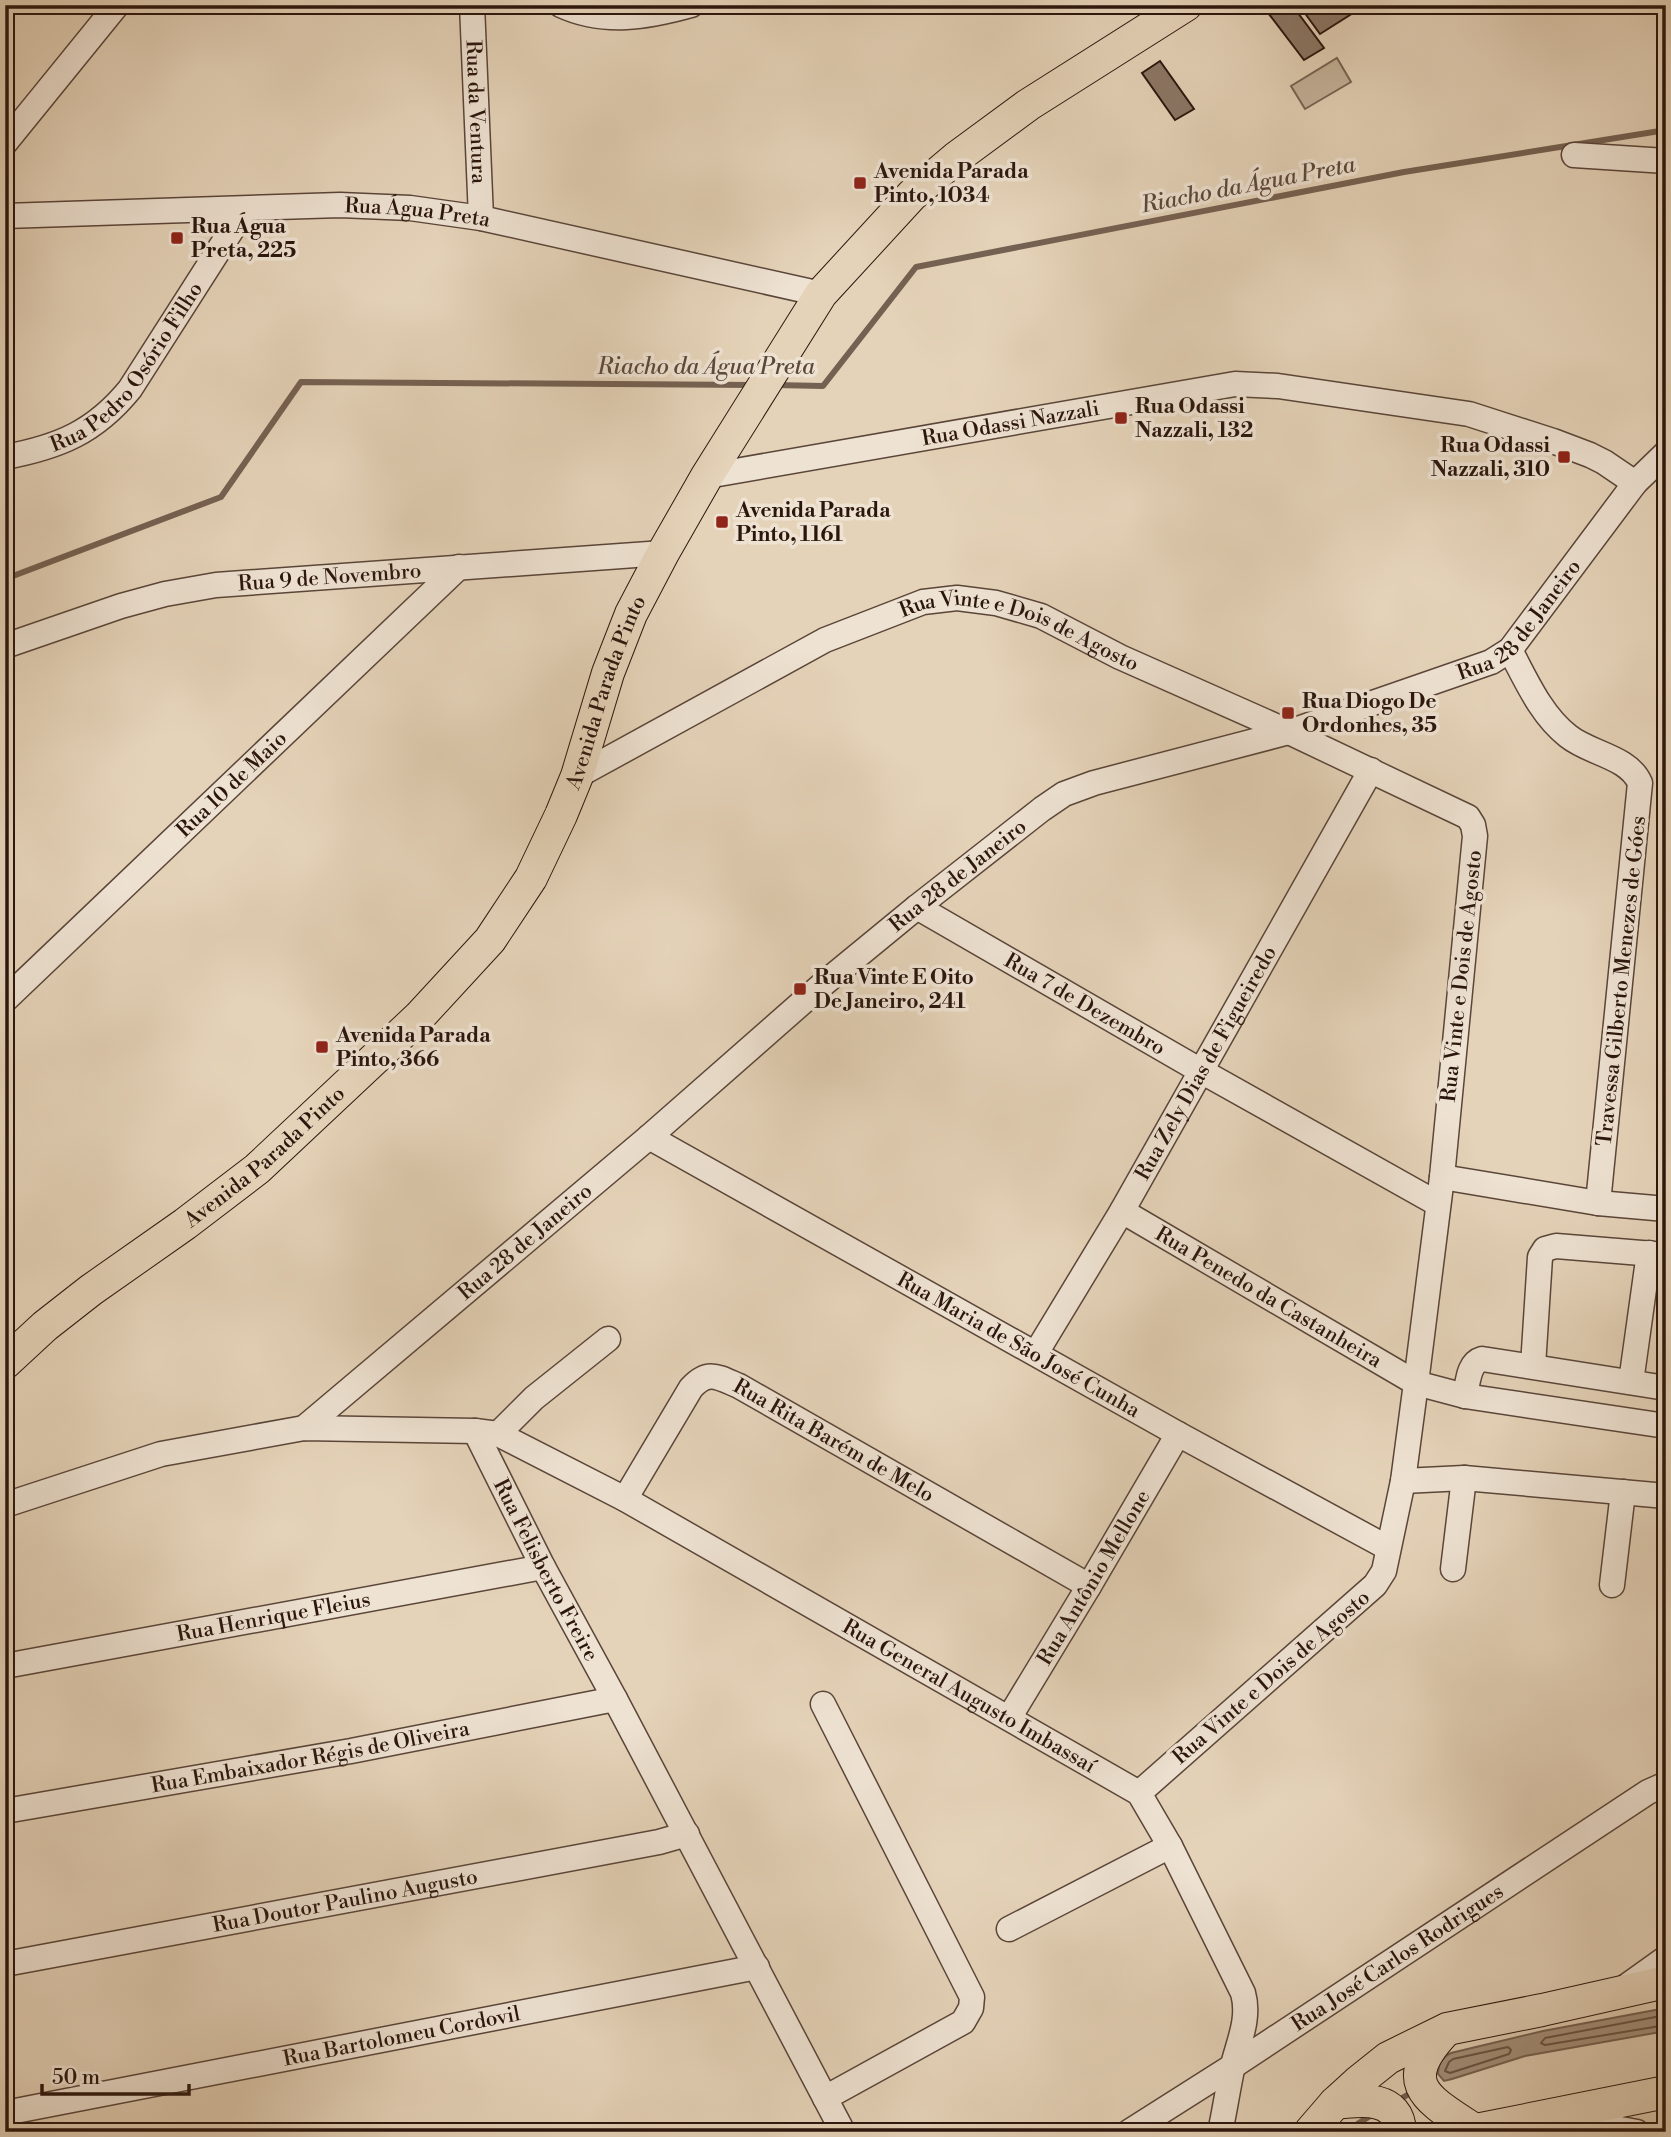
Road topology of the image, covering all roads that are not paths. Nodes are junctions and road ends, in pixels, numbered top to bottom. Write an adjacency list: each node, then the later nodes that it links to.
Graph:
1 (117, 5): 6 (street)
2 (472, 5): 11 (street, Rua da Ventura)
3 (561, 5): 4 (street)
4 (691, 5)
5 (1186, 5): 12 (main road, Avenida Parada Pinto)
6 (5, 143)
7 (1574, 156): 8 (street)
8 (1666, 161)
9 (245, 209): 10 (street, Rua Água Preta); 11 (street, Rua Água Preta); 14 (street, Rua Pedro Osório Filho)
10 (5, 216)
11 (481, 218): 12 (street, Rua Água Preta)
12 (821, 294): 15 (main road, Avenida Parada Pinto)
13 (1666, 453): 16 (street, Rua 28 de Janeiro)
14 (5, 457)
15 (707, 476): 16 (street, Rua Odassi Nazzali); 17 (main road, Avenida Parada Pinto)
16 (1635, 482): 20 (street, Rua 28 de Janeiro)
17 (663, 553): 18 (street, Rua 9 de Novembro); 23 (main road, Avenida Parada Pinto)
18 (459, 567): 19 (street, Rua 9 de Novembro); 25 (street, Rua 10 de Maio)
19 (5, 646)
20 (1510, 650): 21 (street, Rua 28 de Janeiro); 29 (street, Travessa Gilberto Menezes de Góes)
21 (1289, 732): 22 (street, Rua Vinte e Dois de Agosto); 23 (street, Rua Vinte e Dois de Agosto); 24 (street, Rua 28 de Janeiro)
22 (1371, 770): 26 (street, Rua Zely Dias de Figueiredo); 28 (street, Rua Vinte e Dois de Agosto)
23 (577, 776): 36 (main road, Avenida Parada Pinto)
24 (917, 907): 26 (street, Rua 7 de Dezembro); 27 (street, Rua 28 de Janeiro)
25 (5, 1000)
26 (1201, 1071): 30 (street, Rua 7 de Dezembro); 32 (street, Rua Zely Dias de Figueiredo)
27 (649, 1137): 35 (street, Rua Maria de São José Cunha); 43 (street, Rua 28 de Janeiro)
28 (1442, 1177): 29 (street); 30 (street, Rua Vinte e Dois de Agosto)
29 (1598, 1203): 31 (street)
30 (1438, 1204): 39 (street, Rua Vinte e Dois de Agosto)
31 (1666, 1209)
32 (1122, 1211): 35 (street, Rua Zely Dias de Figueiredo); 39 (street, Rua Penedo da Castanheira)
33 (1658, 1254): 37 (street); 38 (street)
34 (608, 1339): 44 (street)
35 (1037, 1353): 45 (street, Rua Maria de São José Cunha)
36 (5, 1363)
37 (1533, 1366): 38 (street); 41 (street)
38 (1631, 1382): 40 (street)
39 (1416, 1383): 41 (street, Rua Penedo da Castanheira); 47 (street, Rua Vinte e Dois de Agosto)
40 (1666, 1388)
41 (1465, 1396): 42 (street, Rua Penedo da Castanheira)
42 (1666, 1426)
43 (304, 1428): 44 (street); 51 (street)
44 (486, 1433): 50 (street, Rua General Augusto Imbassaí); 53 (street, Rua Felisberto Freire)
45 (1178, 1434): 52 (street, Rua Maria de São José Cunha); 56 (street, Rua Antônio Mellone)
46 (1464, 1478): 47 (street); 48 (street); 54 (street)
47 (1403, 1481): 52 (street, Rua Vinte e Dois de Agosto)
48 (1623, 1492): 49 (street); 55 (street)
49 (1666, 1496)
50 (625, 1499): 56 (street, Rua Rita Barém de Melo); 60 (street, Rua General Augusto Imbassaí)
51 (5, 1505)
52 (1388, 1548): 62 (street, Rua Vinte e Dois de Agosto)
53 (543, 1567): 57 (street, Rua Henrique Fleius); 58 (street, Rua Felisberto Freire)
54 (1453, 1569)
55 (1612, 1585)
56 (1089, 1586): 60 (street, Rua Antônio Mellone)
57 (5, 1666)
58 (615, 1699): 63 (street, Rua Embaixador Régis de Oliveira); 64 (street, Rua Felisberto Freire)
59 (823, 1704): 75 (street)
60 (1009, 1718): 62 (street, Rua General Augusto Imbassaí)
61 (1666, 1784): 73 (street, Rua José Carlos Rodrigues)
62 (1139, 1793): 65 (street, Rua General Augusto Imbassaí)
63 (5, 1811)
64 (687, 1834): 68 (street, Rua Doutor Paulino Augusto); 69 (street, Rua Felisberto Freire)
65 (1170, 1846): 66 (street); 73 (street, Rua General Augusto Imbassaí)
66 (1009, 1929)
67 (1666, 1958): 71 (street)
68 (5, 1964)
69 (757, 1967): 75 (street, Rua Felisberto Freire); 77 (street, Rua Bartolomeu Cordovil)
70 (1666, 1982): 71 (main road)
71 (1618, 1993): 72 (main road)
72 (1447, 2029): 76 (main road); 79 (main road)
73 (1233, 2066): 81 (street, Rua José Carlos Rodrigues); 82 (street, Rua General Augusto Imbassaí)
74 (1666, 2092): 78 (main road)
75 (825, 2098): 80 (street, Rua Felisberto Freire)
76 (1335, 2103): 83 (main road); 84 (main road)
77 (5, 2113)
78 (1546, 2116): 79 (main road); 85 (street)
79 (1469, 2130)
80 (843, 2132)
81 (1129, 2132)
82 (1220, 2132)
83 (1310, 2132)
84 (1400, 2132)
85 (1637, 2132)

